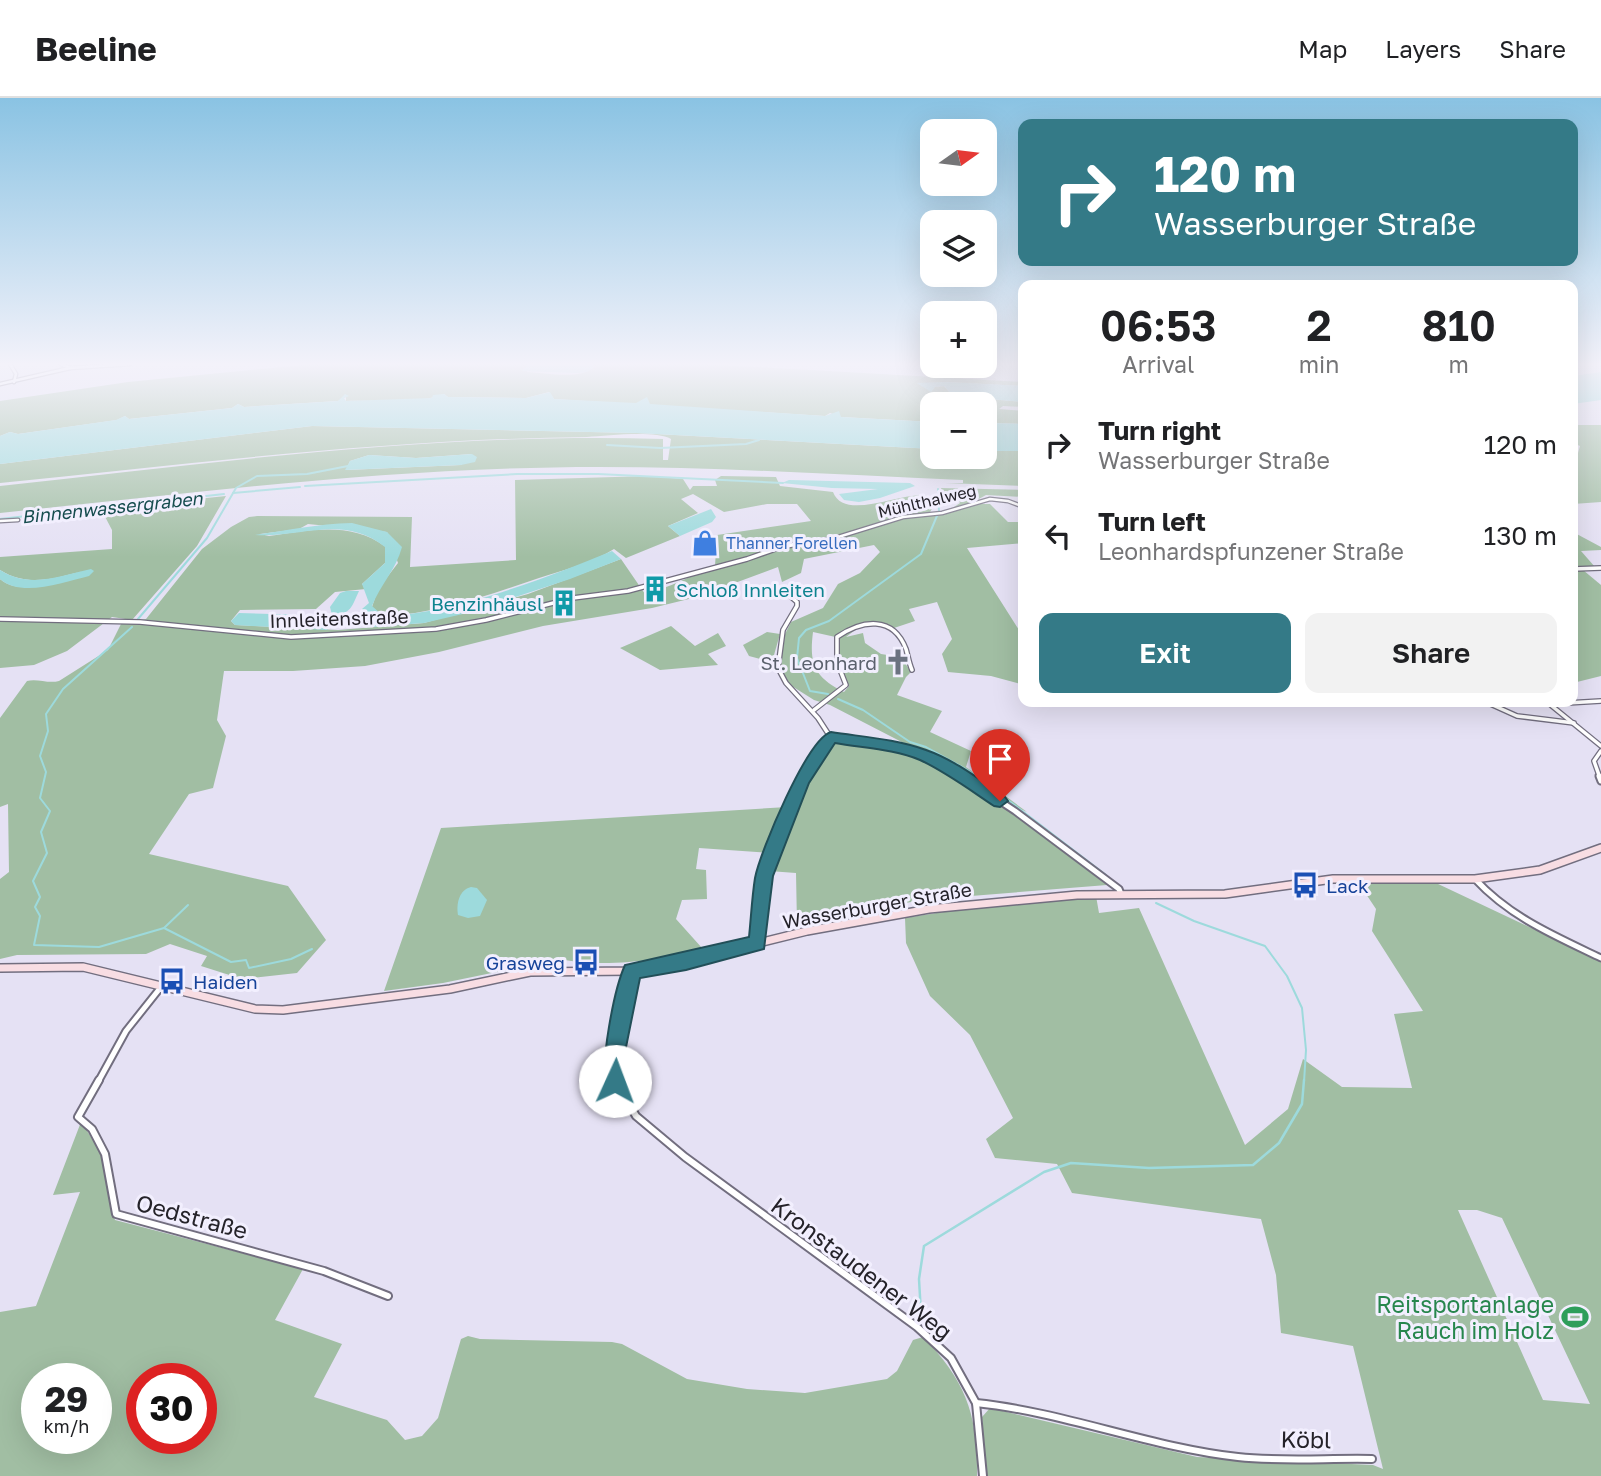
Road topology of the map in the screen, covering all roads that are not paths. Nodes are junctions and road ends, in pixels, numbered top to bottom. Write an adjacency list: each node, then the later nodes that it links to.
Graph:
1 (1018, 505): 4 (street, Mühlthalweg)
2 (18, 520): 3 (street)
3 (0, 522)
4 (754, 556): 8 (street, Innleitenstraße)
5 (1601, 568): 6 (street)
6 (1578, 569)
7 (790, 596): 14 (street)
8 (0, 619)
9 (912, 670): 14 (street)
10 (1601, 701): 11 (street)
11 (1578, 704)
12 (1495, 707): 15 (street)
13 (1553, 707): 15 (street)
14 (814, 710): 16 (street)
15 (1574, 723): 17 (street)
16 (831, 737): 21 (street); 22 (street)
17 (1601, 749): 18 (street)
18 (1601, 781)
19 (1601, 848): 20 (main road, Wasserburger Straße)
20 (1475, 879): 21 (main road, Wasserburger Straße); 23 (street)
21 (1121, 894): 22 (main road, Wasserburger Straße)
22 (757, 943): 25 (main road, Wasserburger Straße)
23 (1601, 958)
24 (0, 968): 26 (main road, Wasserburger Straße)
25 (632, 971): 26 (main road, Wasserburger Straße); 28 (street, Kronstaudener Weg)
26 (161, 987): 27 (street, Oedstraße)
27 (388, 1296)
28 (976, 1403): 29 (street, Köbl); 30 (street, Kronstaudener Weg)
29 (1372, 1459)
30 (984, 1476)

